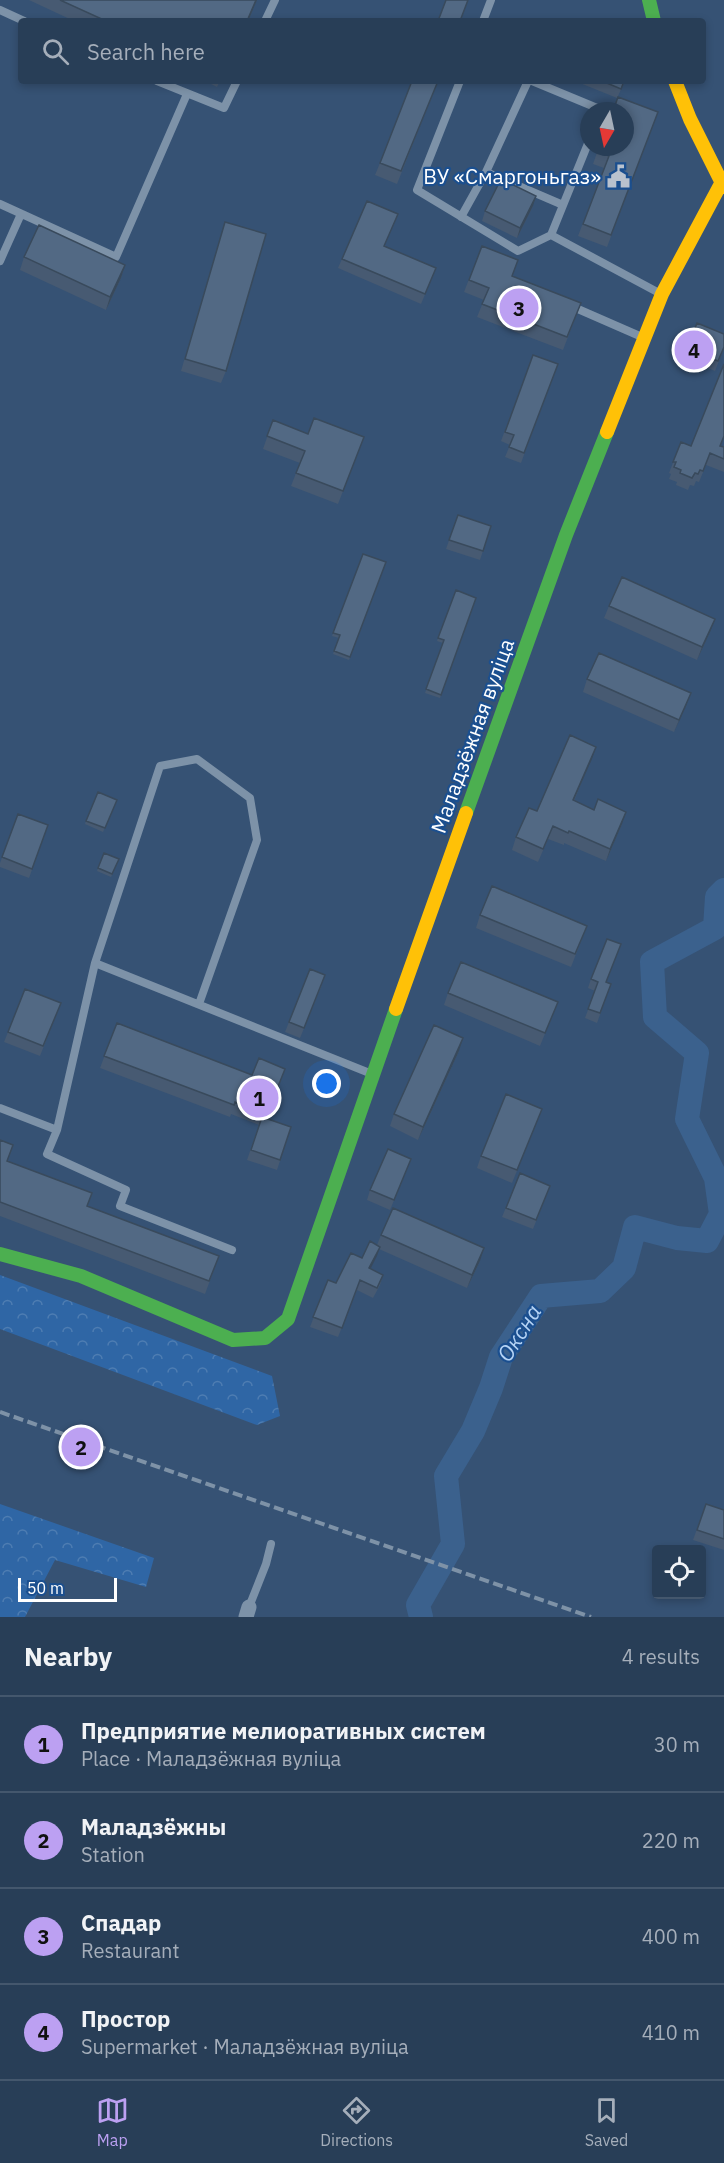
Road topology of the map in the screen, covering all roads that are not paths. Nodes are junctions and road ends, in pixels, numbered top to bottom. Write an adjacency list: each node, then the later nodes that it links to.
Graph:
1 (275, 0): 6 (lane)
2 (491, 0): 7 (lane)
3 (649, 0): 8 (street)
4 (0, 10): 5 (lane)
5 (18, 18)
6 (267, 18)
7 (484, 18)
8 (653, 18)
9 (164, 84): 15 (lane)
10 (236, 84): 15 (lane)
11 (459, 84): 23 (lane)
12 (529, 84): 18 (lane)
13 (537, 84): 16 (lane)
14 (676, 84): 19 (street)
15 (187, 94): 22 (lane)
16 (582, 102)
17 (583, 156): 21 (lane)
18 (486, 172): 21 (lane); 23 (lane)
19 (723, 183): 26 (street, Маладзёжная вуліца)
20 (0, 204): 22 (lane)
21 (563, 205): 24 (lane)
22 (21, 214): 25 (lane)
23 (461, 217): 24 (lane)
24 (551, 235): 26 (lane)
25 (0, 261)
26 (662, 294): 28 (street, Маладзёжная вуліца)
27 (560, 302): 28 (lane)
28 (644, 338): 31 (street, Маладзёжная вуліца)
29 (95, 963): 30 (lane); 30 (lane); 33 (lane)
30 (199, 1004): 31 (lane)
31 (373, 1074): 35 (street, Маладзёжная вуліца)
32 (0, 1108): 33 (lane)
33 (57, 1130): 34 (lane)
34 (232, 1250)
35 (0, 1254)
36 (271, 1544): 37 (lane)
37 (248, 1612)

